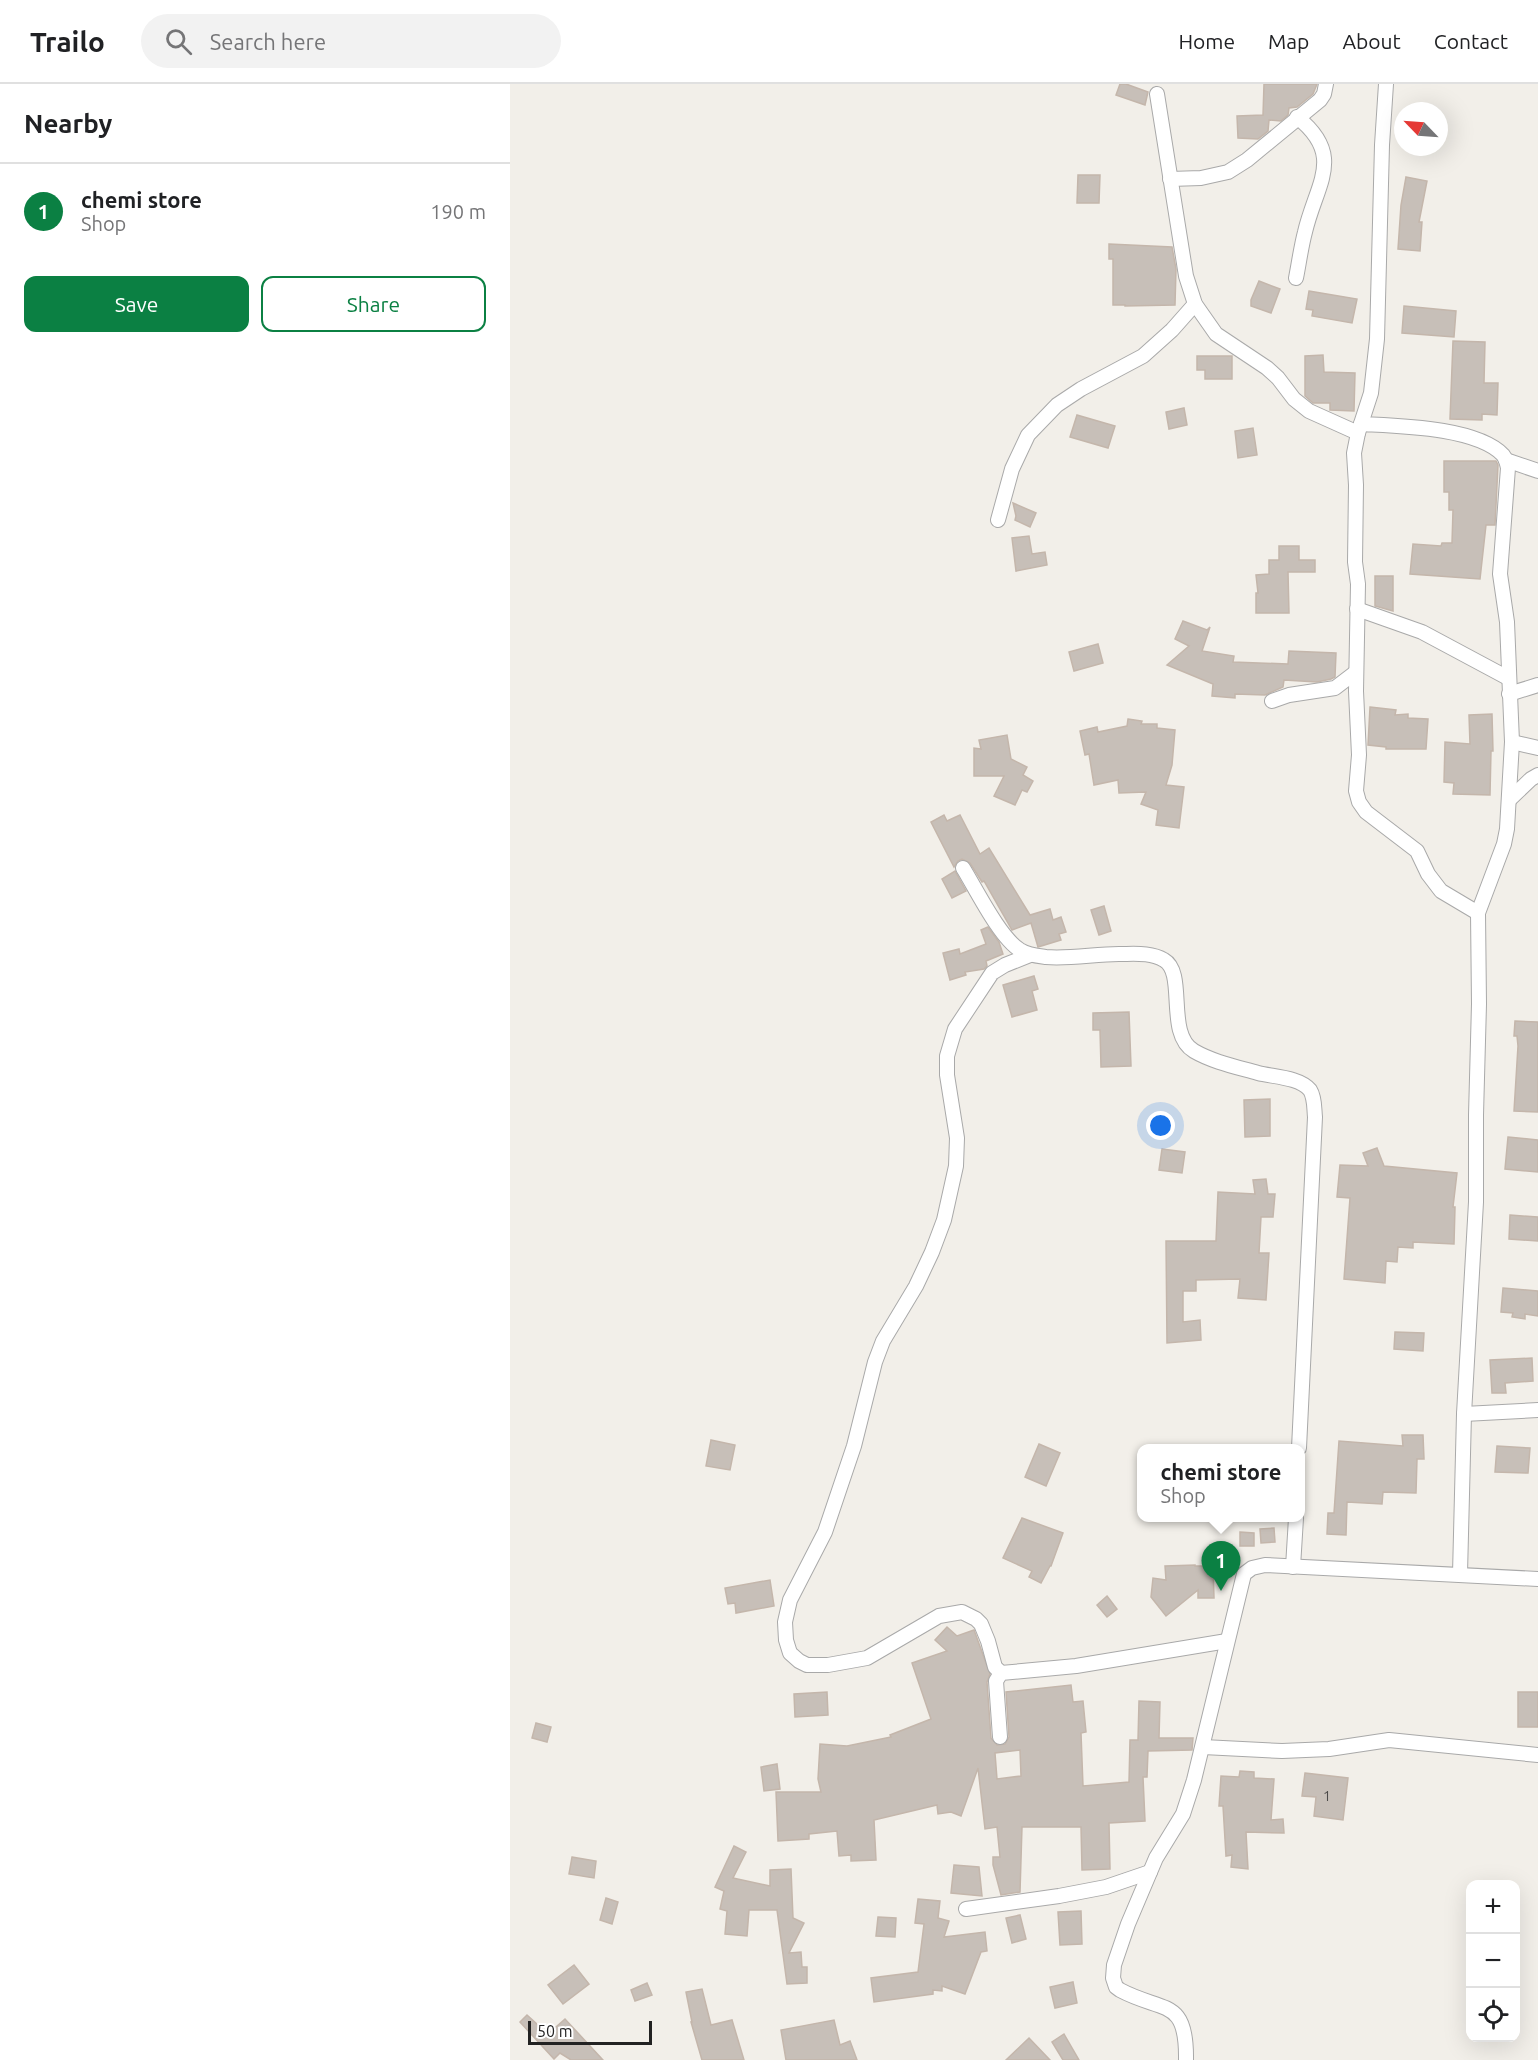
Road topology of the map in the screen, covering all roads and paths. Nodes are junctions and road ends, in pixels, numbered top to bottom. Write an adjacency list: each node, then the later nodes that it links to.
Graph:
1 (1326, 84): 4 (street)
2 (1386, 84): 8 (street)
3 (1157, 94): 5 (street)
4 (1297, 117): 5 (street); 6 (street)
5 (1170, 179): 7 (street)
6 (1296, 278)
7 (1195, 304): 8 (street); 11 (street)
8 (1359, 429): 9 (street); 12 (street)
9 (1506, 460): 10 (street); 14 (street)
10 (1538, 471)
11 (998, 520)
12 (1357, 609): 13 (street); 14 (street)
13 (1356, 672): 17 (street); 23 (street)
14 (1508, 678): 16 (street)
15 (1538, 685): 16 (street)
16 (1509, 693): 18 (street)
17 (1272, 701)
18 (1512, 742): 19 (street); 21 (street)
19 (1538, 748)
20 (1538, 775): 21 (street)
21 (1509, 800): 23 (street)
22 (963, 868): 24 (street)
23 (1478, 913): 26 (street)
24 (1030, 955): 27 (street); 33 (street)
25 (1538, 1410): 26 (street)
26 (1464, 1414): 30 (street)
27 (1299, 1444)
28 (1296, 1522): 29 (street)
29 (1293, 1567): 30 (street); 32 (street)
30 (1460, 1574): 31 (street)
31 (1538, 1579)
32 (1227, 1641): 33 (street); 35 (street)
33 (1001, 1673): 34 (street)
34 (1000, 1737)
35 (1203, 1747): 36 (street); 37 (street)
36 (1538, 1755)
37 (1150, 1872): 38 (street); 39 (street)
38 (966, 1909)
39 (1186, 2060)

